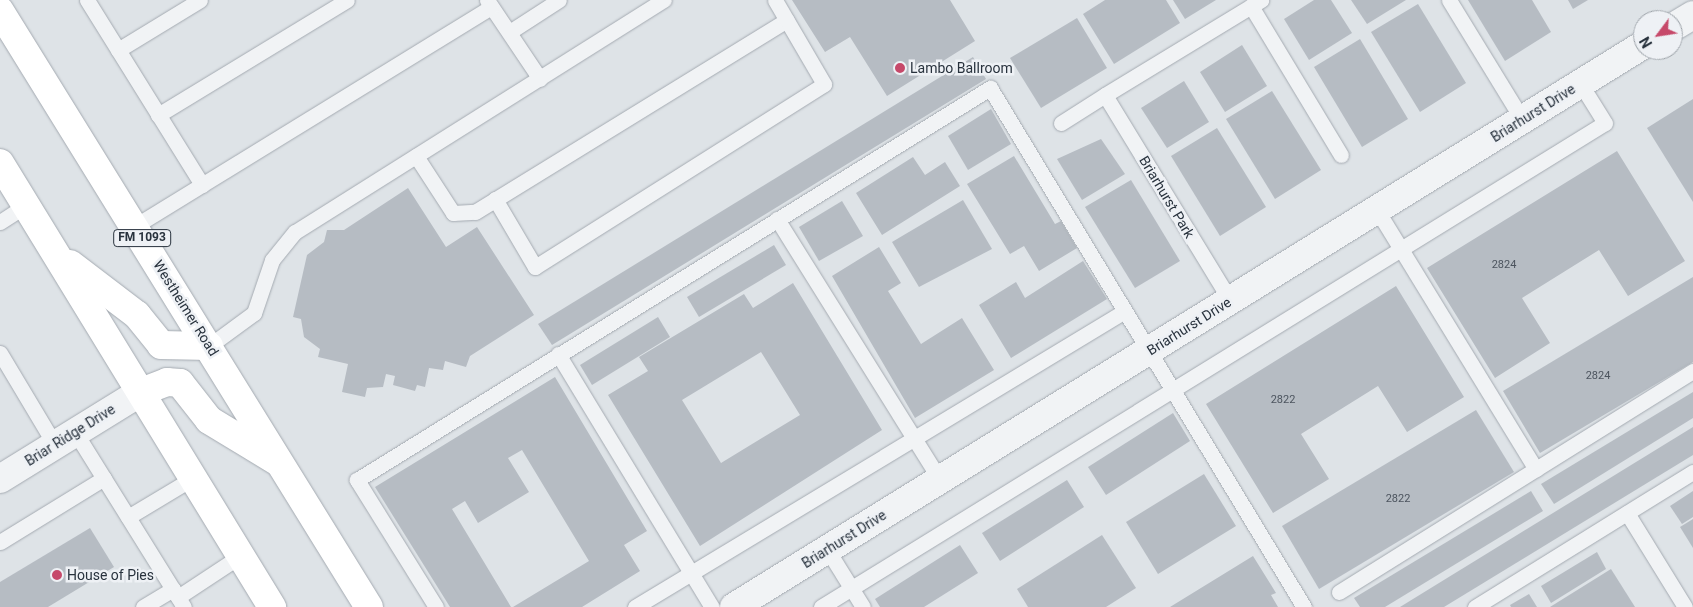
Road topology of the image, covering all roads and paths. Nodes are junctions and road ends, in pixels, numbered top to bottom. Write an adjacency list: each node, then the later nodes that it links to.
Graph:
1 (87, 0): 13 (lane)
2 (200, 0): 13 (lane)
3 (347, 0): 18 (lane)
4 (559, 0): 12 (lane)
5 (664, 0): 15 (lane)
6 (775, 0): 11 (lane)
7 (1449, 0): 19 (lane)
8 (1256, 3): 17 (lane); 21 (lane)
9 (489, 4): 12 (lane); 24 (lane)
10 (0, 11): 30 (main road, Westheimer Road / FM 1093)
11 (787, 20): 25 (lane); 25 (lane)
12 (511, 31): 15 (lane)
13 (118, 50): 18 (lane)
14 (1633, 51): 16 (street, Briarhurst Drive)
15 (540, 79): 22 (lane)
16 (1580, 83): 19 (street, Briarhurst Drive); 31 (lane)
17 (1105, 95): 20 (lane); 33 (lane, Briarhurst Park)
18 (158, 115): 24 (lane)
19 (1522, 120): 27 (street, Briarhurst Drive)
20 (1061, 123)
21 (1342, 155)
22 (416, 156): 25 (lane); 35 (lane)
23 (0, 163): 26 (main road)
24 (202, 185): 30 (lane)
25 (495, 199)
26 (26, 205): 29 (lane); 32 (main road)
27 (1378, 210): 31 (lane); 33 (street, Briarhurst Drive)
28 (778, 219): 34 (lane); 38 (lane); 43 (lane)
29 (0, 222)
30 (135, 226): 35 (main road, Westheimer Road / FM 1093)
31 (1402, 249): 40 (lane); 45 (lane)
32 (56, 254): 35 (main road); 41 (main road)
33 (1230, 300): 36 (street, Briarhurst Drive)
34 (1125, 311): 36 (lane); 43 (lane)
35 (209, 346): 44 (main road, Westheimer Road / FM 1093)
36 (1148, 352): 40 (lane); 50 (street, Briarhurst Drive)
37 (0, 353): 42 (lane)
38 (558, 354): 56 (lane); 63 (lane)
39 (1693, 371): 45 (lane)
40 (1175, 389): 57 (lane); 69 (lane)
41 (140, 392): 42 (street, Briar Ridge Drive); 44 (main road); 48 (main road)
42 (65, 438): 47 (lane); 49 (street, Briar Ridge Drive)
43 (915, 440): 50 (lane); 56 (lane)
44 (283, 465): 62 (main road, Westheimer Road / FM 1093)
45 (1536, 469): 58 (lane)
46 (1693, 472): 51 (lane)
47 (104, 478): 52 (lane); 53 (lane)
48 (193, 478): 52 (lane); 55 (main road)
49 (0, 479)
50 (940, 480): 54 (street, Briarhurst Drive)
51 (1627, 513): 70 (lane); 71 (lane)
52 (128, 518): 59 (lane)
53 (0, 542)
54 (827, 549): 57 (lane); 66 (street, Briarhurst Drive)
55 (240, 556): 59 (lane); 61 (main road)
56 (692, 573): 64 (lane); 65 (lane)
57 (852, 589): 67 (lane); 68 (lane)
58 (1339, 592)
59 (178, 598): 60 (lane)
60 (143, 607)
61 (272, 607)
62 (369, 607)
63 (436, 607)
64 (635, 607)
65 (712, 607)
66 (734, 607)
67 (821, 607)
68 (863, 607)
69 (1304, 607)
70 (1475, 607)
71 (1685, 607)

